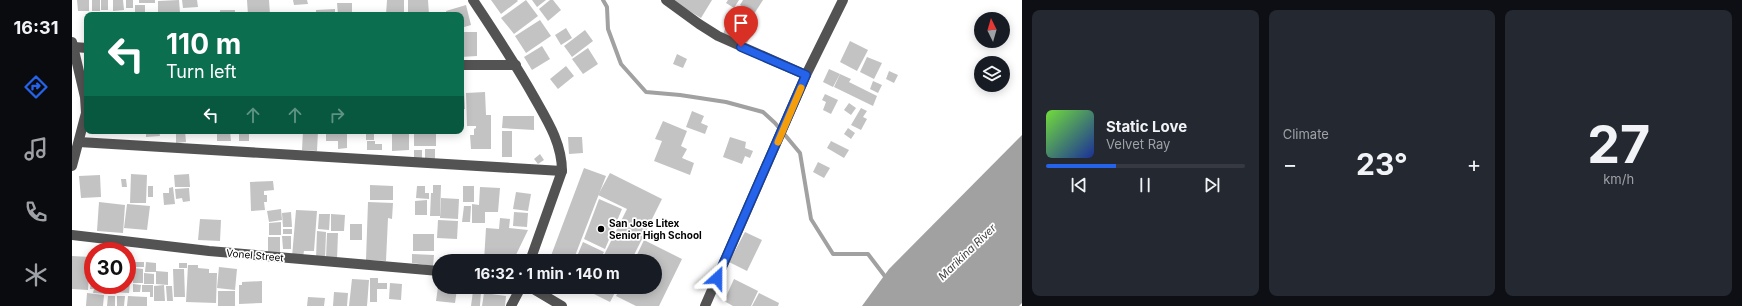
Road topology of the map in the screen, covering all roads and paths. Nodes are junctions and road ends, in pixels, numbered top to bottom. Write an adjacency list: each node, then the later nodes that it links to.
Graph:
1 (473, 0): 7 (street)
2 (666, 0): 8 (street)
3 (843, 0): 8 (street)
4 (73, 45): 5 (street); 9 (street)
5 (84, 47)
6 (464, 65): 7 (street)
7 (516, 65): 13 (street)
8 (806, 75): 21 (street)
9 (84, 93)
10 (84, 121): 11 (street)
11 (79, 142): 12 (street); 13 (street)
12 (72, 166)
13 (562, 171): 15 (street)
14 (72, 235): 16 (street, Vonel Street)
15 (532, 254)
16 (432, 270)
17 (517, 294): 19 (street)
18 (542, 294): 20 (street)
19 (511, 306)
20 (562, 306)
21 (705, 306)

